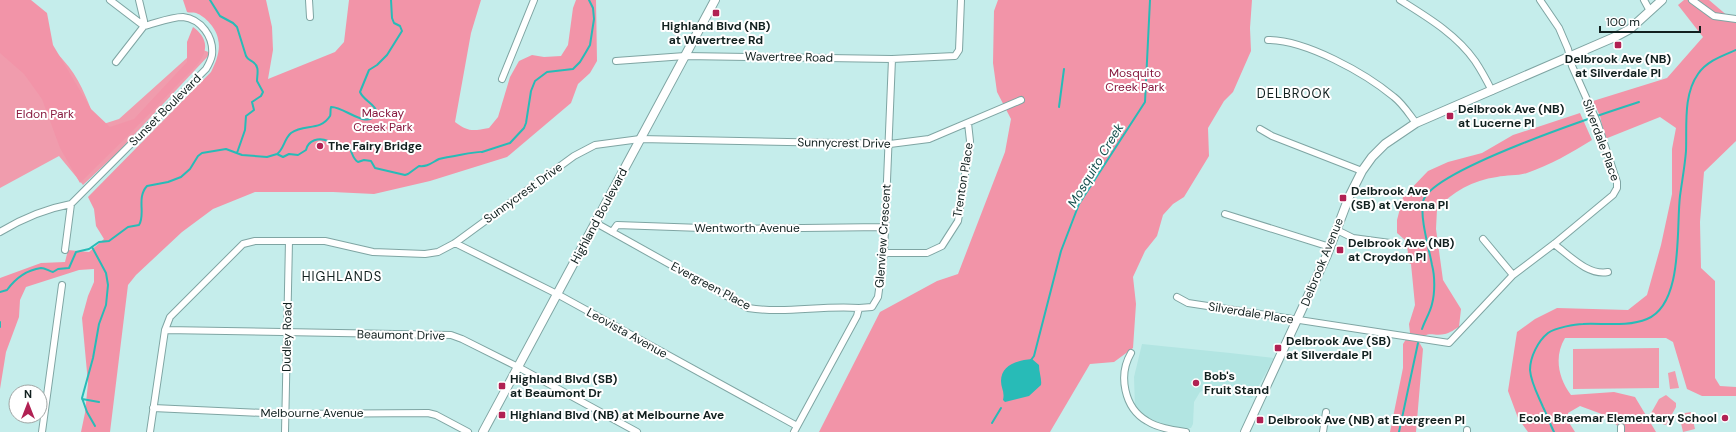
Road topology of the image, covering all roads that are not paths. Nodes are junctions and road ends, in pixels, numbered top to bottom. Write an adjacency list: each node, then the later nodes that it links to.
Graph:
1 (110, 0): 15 (street)
2 (139, 0): 15 (street)
3 (309, 0): 13 (street)
4 (534, 0): 22 (street)
5 (714, 0): 17 (street, Highland Boulevard)
6 (961, 0): 19 (street, Wavertree Road)
7 (1400, 0): 23 (street)
8 (1540, 0): 18 (street, Silverdale Place)
9 (1644, 0): 12 (street)
10 (1662, 0): 12 (street, Delbrook Avenue)
11 (1692, 0): 14 (street)
12 (1650, 11): 18 (street, Delbrook Avenue)
13 (310, 17)
14 (1736, 19)
15 (144, 26): 21 (street); 31 (street, Sunset Boulevard)
16 (1268, 40): 26 (street)
17 (685, 56): 19 (street, Wavertree Road); 20 (street, Wavertree Road); 28 (street, Highland Boulevard)
18 (1570, 57): 23 (street, Delbrook Avenue); 42 (street, Silverdale Place)
19 (892, 59): 29 (street, Glenview Crescent)
20 (616, 61)
21 (116, 62)
22 (502, 79)
23 (1492, 91): 26 (street, Delbrook Avenue)
24 (1021, 100): 25 (street, Sunnycrest Drive)
25 (968, 123): 29 (street, Sunnycrest Drive); 45 (street, Trenton Place)
26 (1416, 123): 30 (street, Delbrook Avenue)
27 (1260, 129): 30 (street)
28 (640, 139): 29 (street, Sunnycrest Drive); 33 (street, Highland Boulevard); 40 (street, Sunnycrest Drive)
29 (890, 144): 34 (street, Glenview Crescent)
30 (1362, 172): 35 (street, Delbrook Avenue)
31 (71, 204): 36 (street); 44 (street)
32 (1225, 214): 43 (street)
33 (596, 222): 37 (street, Evergreen Place); 49 (street, Highland Boulevard)
34 (884, 227): 37 (street, Wentworth Avenue); 45 (street, Glenview Crescent)
35 (1337, 230): 41 (street); 43 (street, Delbrook Avenue)
36 (0, 232)
37 (612, 232): 51 (street, Evergreen Place)
38 (1483, 239): 47 (street)
39 (289, 241): 40 (street, Sunnycrest Drive); 53 (street, Sunnycrest Drive); 54 (street, Dudley Road)
40 (455, 243): 49 (street, Leovista Avenue)
41 (1390, 243)
42 (1554, 244): 46 (street); 47 (street, Silverdale Place)
43 (1330, 247): 52 (street, Delbrook Avenue)
44 (65, 250)
45 (884, 253): 51 (street, Glenview Crescent)
46 (1608, 272)
47 (1513, 275): 52 (street, Silverdale Place)
48 (62, 285): 61 (street)
49 (557, 294): 56 (street, Highland Boulevard); 60 (street, Leovista Avenue)
50 (1176, 297): 52 (street, Silverdale Place)
51 (859, 308): 60 (street)
52 (1298, 320): 68 (street, Delbrook Avenue)
53 (165, 330): 54 (street, Beaumont Drive); 57 (street, Sunnycrest Drive)
54 (288, 332): 56 (street, Beaumont Drive); 59 (street, Dudley Road)
55 (1131, 352): 67 (street)
56 (518, 367): 65 (street, Highland Boulevard); 66 (street, Beaumont Drive)
57 (152, 408): 59 (street, Melbourne Avenue); 62 (street, Sunnycrest Drive)
58 (1326, 412): 69 (street)
59 (286, 414): 63 (street, Dudley Road); 64 (street, Melbourne Avenue)
60 (796, 429)
61 (42, 432)
62 (150, 432)
63 (286, 432)
64 (468, 432)
65 (483, 432)
66 (637, 432)
67 (1186, 432)
68 (1245, 432)
69 (1322, 432)

